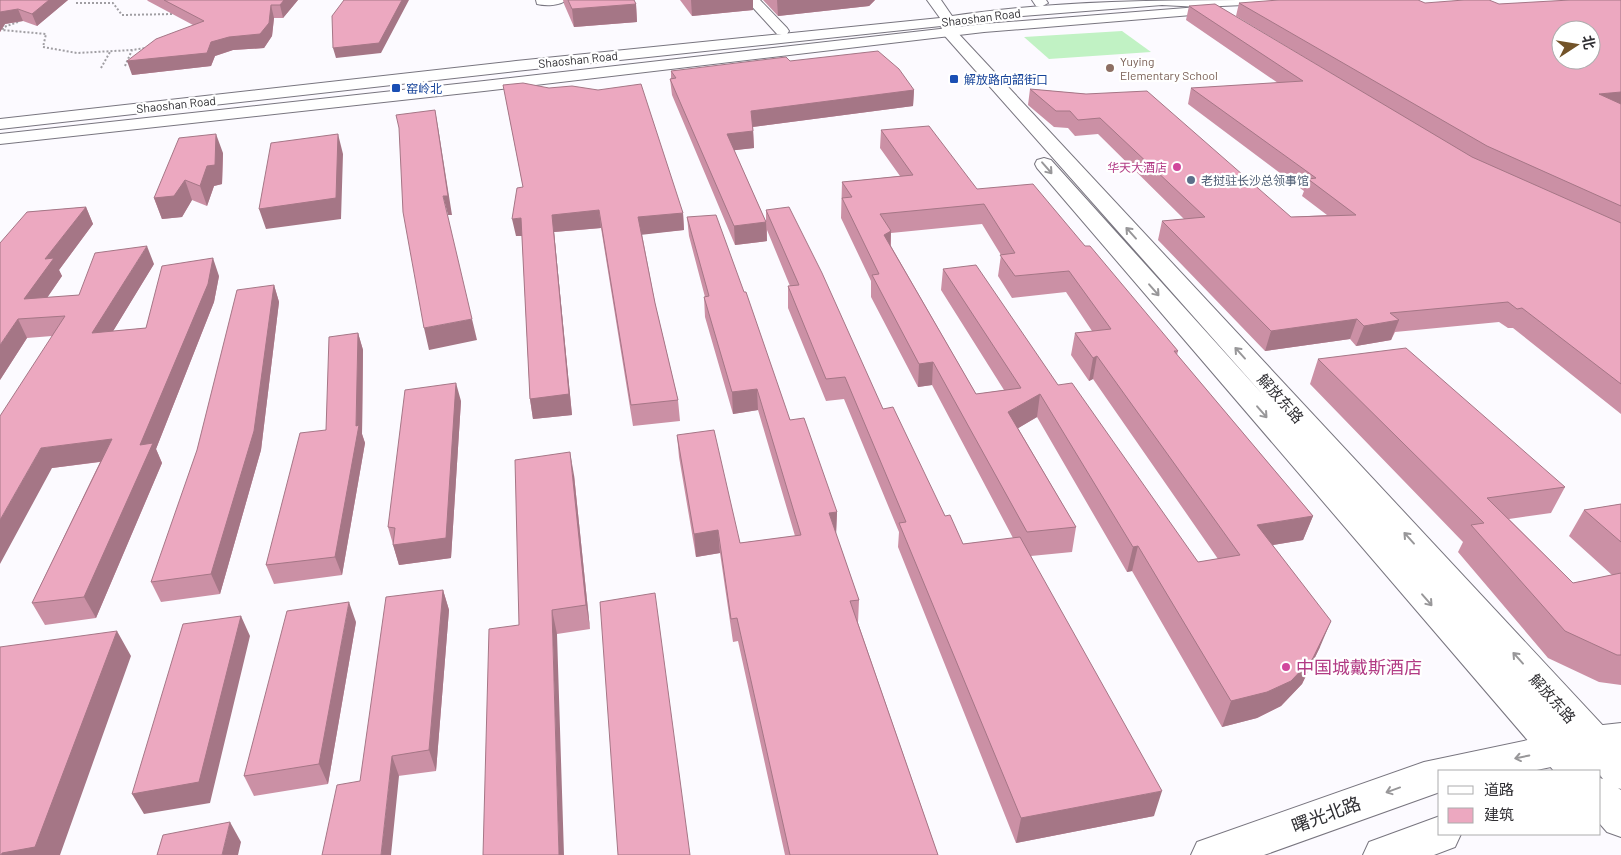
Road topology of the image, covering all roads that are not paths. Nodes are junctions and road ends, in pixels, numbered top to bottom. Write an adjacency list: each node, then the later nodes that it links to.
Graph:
1 (559, 0): 6 (main road)
2 (753, 0): 12 (main road)
3 (1074, 0): 7 (main road, Shaoshan Road)
4 (1181, 0): 8 (main road)
5 (1264, 0): 9 (main road)
6 (542, 1)
7 (1040, 1): 10 (main road, Shaoshan Road)
8 (1157, 2): 9 (main road); 10 (main road, Shaoshan Road)
9 (1206, 7): 10 (main road); 11 (main road)
10 (935, 18): 12 (main road, Shaoshan Road); 14 (main road, Shaoshan Road); 15 (main road); 16 (main road, 解放东路, one-way to 16); 16 (main road, 解放东路, one-way to 10)
11 (1228, 20)
12 (782, 30): 13 (main road, Shaoshan Road)
13 (0, 114)
14 (0, 124)
15 (0, 139)
16 (1588, 750): 17 (main road, one-way to 17); 18 (main road, 解放东路)
17 (1463, 770)
18 (1621, 772)
19 (1438, 775): 25 (main road, 曙光北路, one-way to 25)
20 (1621, 789): 21 (main road)
21 (1601, 795)
22 (1601, 796): 23 (main road)
23 (1621, 819)
24 (1438, 835): 26 (main road)
25 (1212, 855)
26 (1384, 855)

